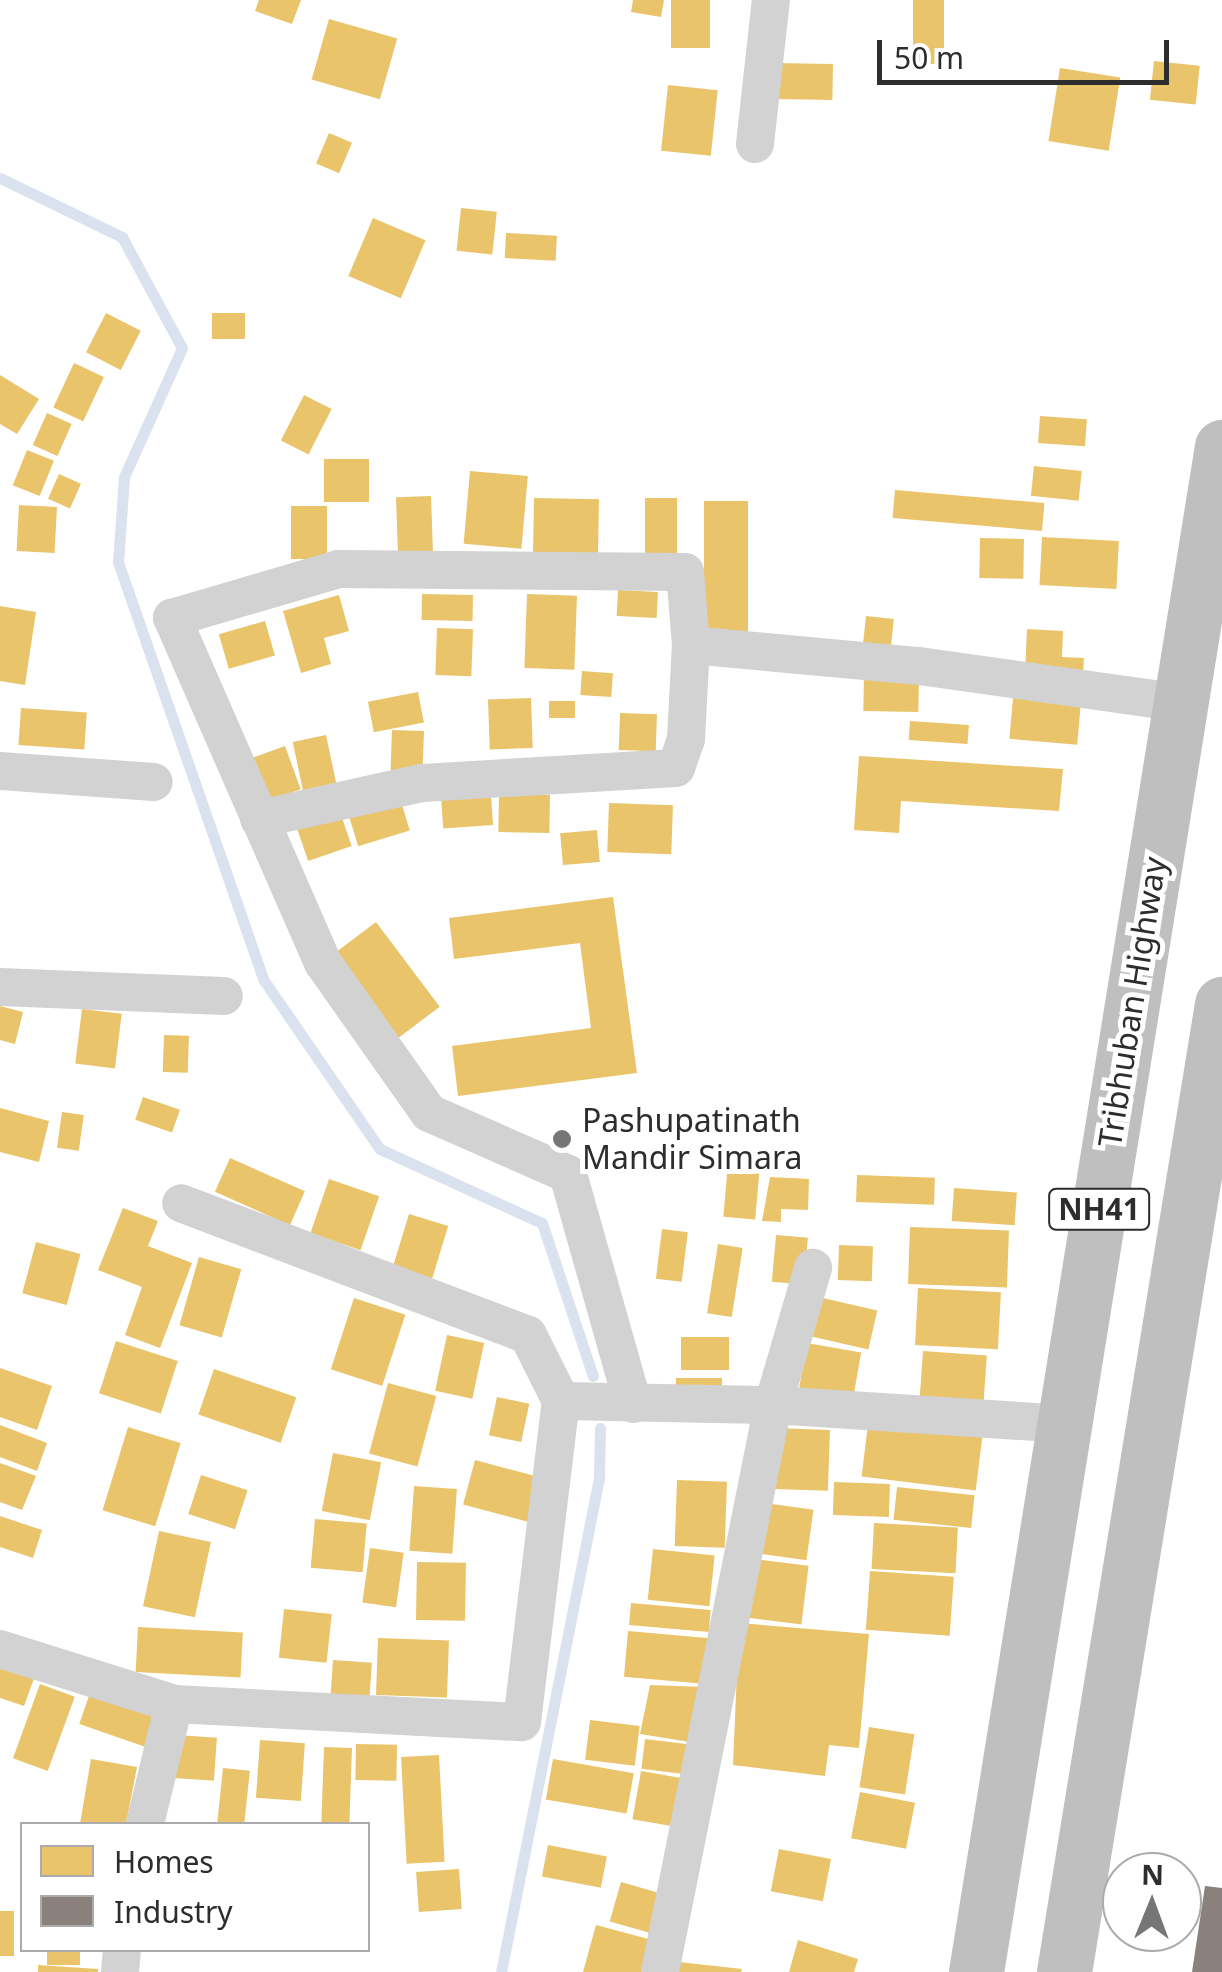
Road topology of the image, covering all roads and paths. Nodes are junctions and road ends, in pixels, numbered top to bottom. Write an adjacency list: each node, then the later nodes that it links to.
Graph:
1 (772, 0): 2 (street)
2 (755, 144)
3 (1222, 447): 5 (highway, Tribhuban Highway / NH41)
4 (691, 646): 5 (street); 8 (street); 8 (street)
5 (1181, 703): 17 (highway, Tribhuban Highway / NH41)
6 (0, 771): 7 (street)
7 (154, 782)
8 (259, 819): 15 (street)
9 (0, 987): 10 (street)
10 (224, 996)
11 (1222, 1004): 23 (highway, NH41)
12 (181, 1203): 14 (street)
13 (814, 1268): 16 (street)
14 (561, 1400): 15 (street); 19 (street)
15 (632, 1404): 16 (street)
16 (773, 1405): 17 (street); 21 (street)
17 (1064, 1424): 22 (highway, Tribhuban Highway / NH41)
18 (0, 1649): 19 (street)
19 (174, 1704): 20 (street)
20 (145, 1822)
21 (660, 1972)
22 (976, 1972)
23 (1064, 1972)

